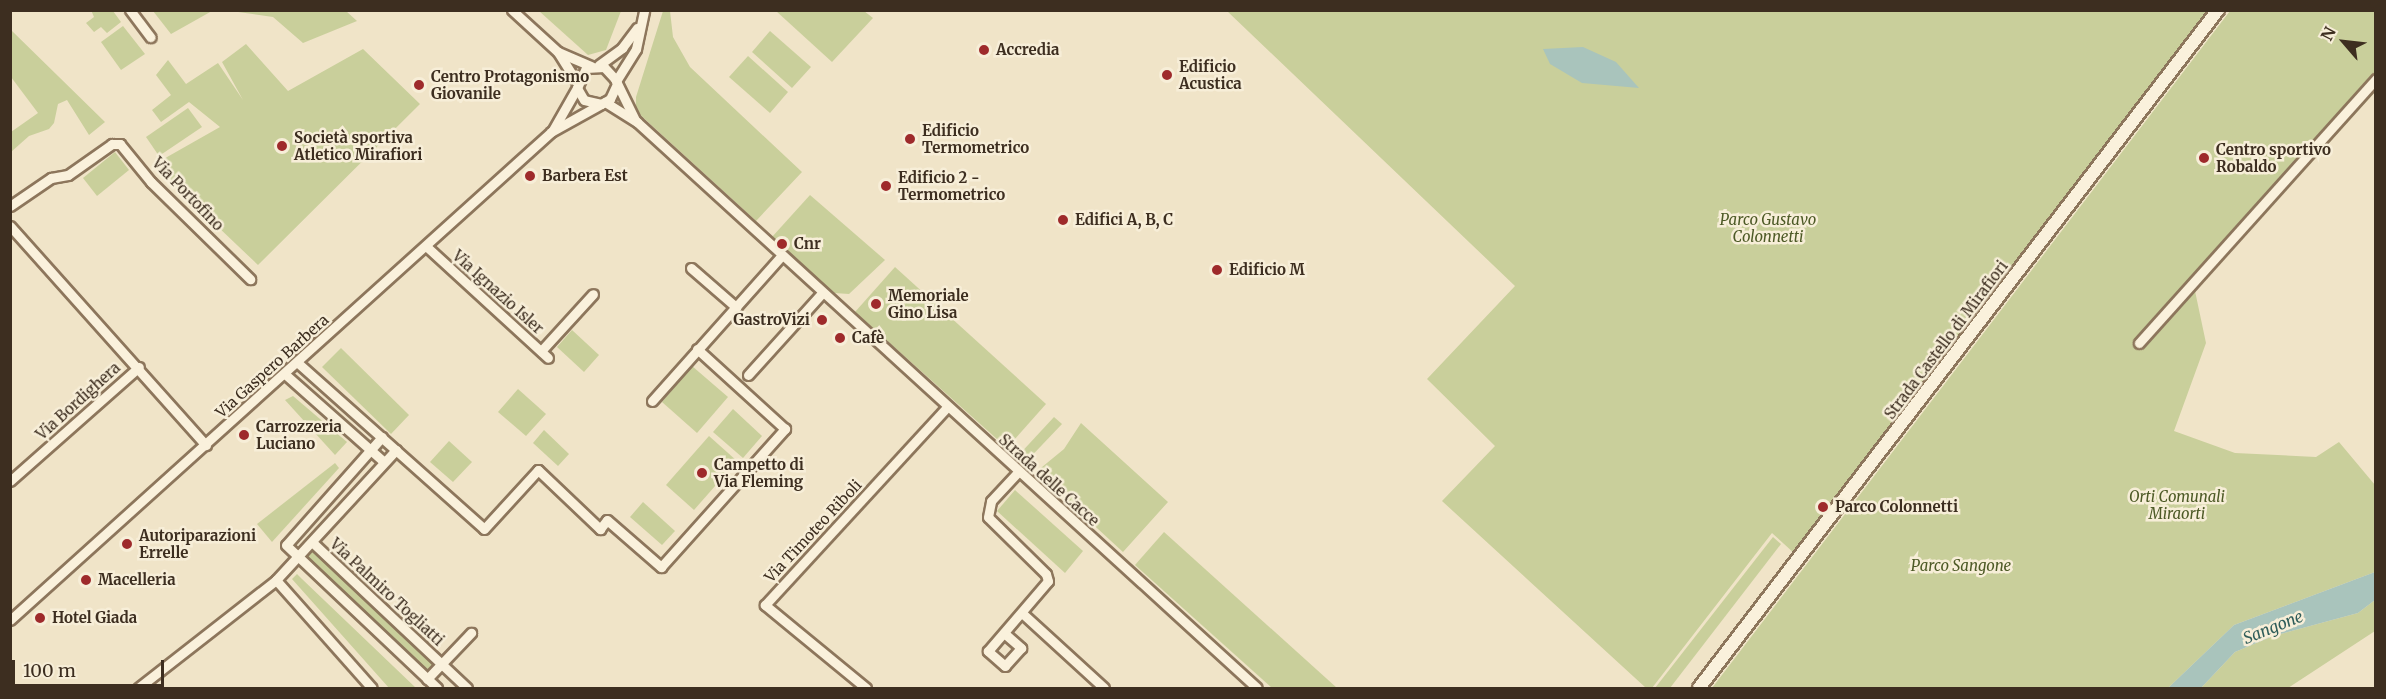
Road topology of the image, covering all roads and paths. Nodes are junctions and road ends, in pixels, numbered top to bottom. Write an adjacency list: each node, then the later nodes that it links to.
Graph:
1 (130, 10): 6 (street)
2 (512, 10): 7 (street, Strada delle Cacce)
3 (644, 10): 5 (street)
4 (2218, 10): 57 (street, Strada Castello di Mirafiori)
5 (640, 23): 8 (street); 10 (street)
6 (150, 37)
7 (558, 52): 8 (street, Strada delle Cacce); 11 (street, Strada delle Cacce)
8 (595, 66): 10 (street, Strada delle Cacce); 11 (street)
9 (2376, 79): 24 (street)
10 (616, 82): 12 (street); 13 (street, Strada delle Cacce)
11 (577, 85): 12 (street, Strada delle Cacce); 14 (street, Via Gaspero Barbera)
12 (603, 103): 13 (street, Strada delle Cacce); 14 (street, Via Gaspero Barbera)
13 (637, 122): 18 (street, Strada delle Cacce)
14 (551, 132): 17 (street, Via Gaspero Barbera)
15 (10, 206): 20 (street, Via Portofino)
16 (10, 226): 29 (street)
17 (427, 248): 26 (street, Via Ignazio Isler); 28 (street, Via Gaspero Barbera)
18 (781, 256): 21 (street, Strada delle Cacce); 23 (street)
19 (691, 268): 23 (street)
20 (250, 279)
21 (822, 293): 31 (street); 33 (street, Strada delle Cacce)
22 (593, 294): 26 (street)
23 (736, 308): 25 (street)
24 (2139, 343)
25 (697, 349): 32 (street); 36 (street)
26 (541, 351): 27 (street, Via Ignazio Isler)
27 (548, 358)
28 (298, 363): 30 (street, Via Gaspero Barbera); 34 (street)
29 (139, 367): 35 (street); 40 (street, Via Bordighera)
30 (286, 375): 35 (street, Via Gaspero Barbera); 37 (street)
31 (748, 375)
32 (652, 402)
33 (947, 406): 39 (street, Strada delle Cacce); 54 (street, Via Timoteo Riboli)
34 (382, 437): 36 (street); 37 (street)
35 (206, 445): 45 (street, Via Gaspero Barbera)
36 (396, 450): 38 (street, Via Palmiro Togliatti)
37 (370, 451): 38 (street); 42 (street)
38 (384, 462): 41 (street, Via Palmiro Togliatti)
39 (1018, 471): 44 (street); 56 (street, Strada delle Cacce)
40 (10, 481)
41 (312, 542): 42 (street, Via Palmiro Togliatti); 48 (street, Via Palmiro Togliatti)
42 (298, 557): 43 (street, Via Palmiro Togliatti); 49 (street)
43 (276, 580): 50 (street, Via Palmiro Togliatti); 51 (street)
44 (1022, 613): 47 (street); 55 (street)
45 (10, 620)
46 (471, 633): 48 (street, Via Palmiro Togliatti)
47 (1004, 633)
48 (441, 665): 49 (street, Via Palmiro Togliatti); 53 (street, Via Palmiro Togliatti)
49 (427, 679): 52 (street)
50 (138, 688)
51 (372, 688)
52 (437, 688)
53 (467, 688)
54 (866, 688)
55 (1104, 688)
56 (1257, 688)
57 (1699, 688)

